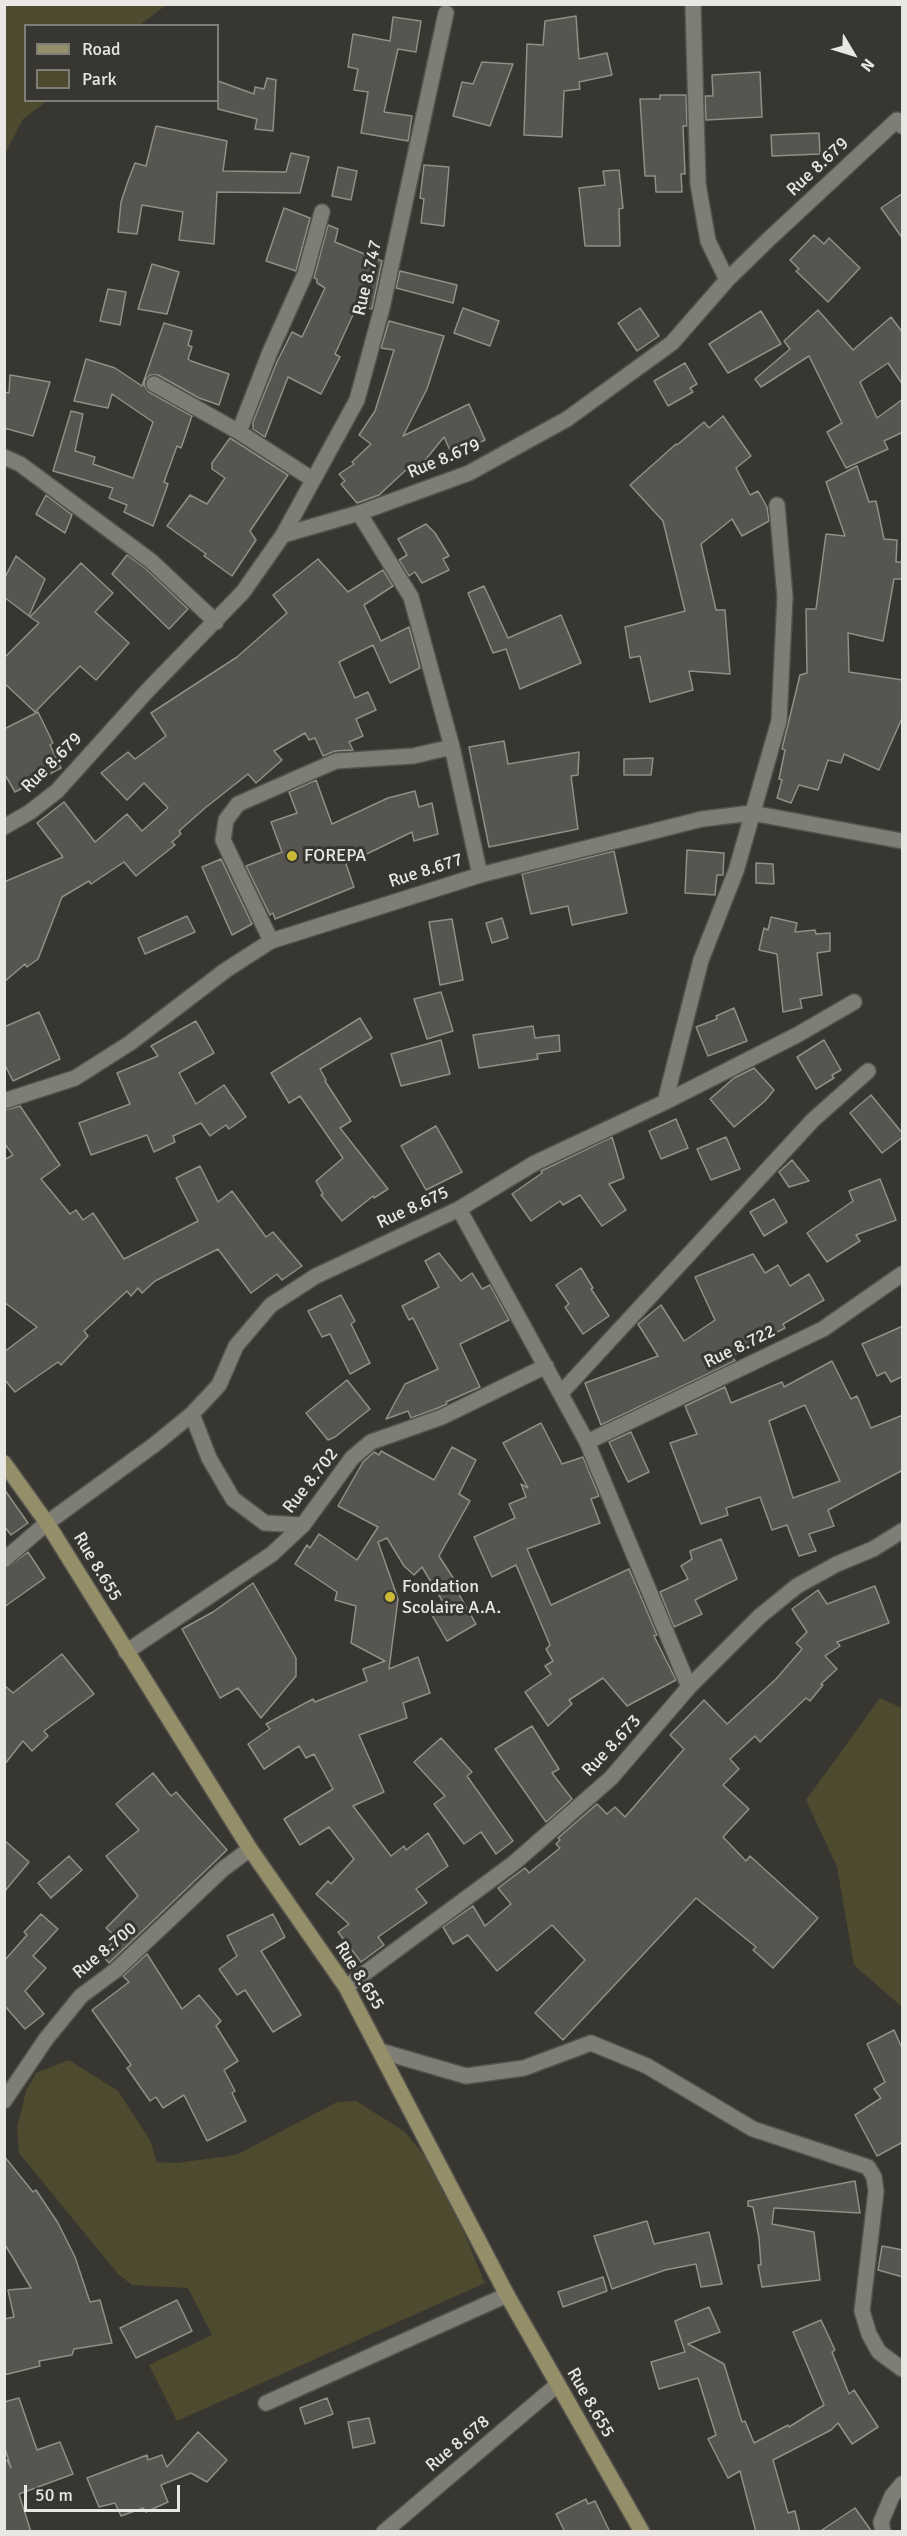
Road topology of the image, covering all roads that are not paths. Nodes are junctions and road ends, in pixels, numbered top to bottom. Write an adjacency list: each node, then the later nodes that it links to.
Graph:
1 (693, 4): 5 (street)
2 (446, 13): 9 (street, Rue 8.747)
3 (901, 120): 5 (street, Rue 8.679)
4 (322, 212): 7 (street)
5 (727, 280): 11 (street, Rue 8.679)
6 (154, 384): 7 (street)
7 (239, 432): 9 (street)
8 (4, 457): 13 (street)
9 (312, 479): 12 (street, Rue 8.747)
10 (777, 505): 15 (street)
11 (359, 513): 12 (street, Rue 8.679); 14 (street)
12 (283, 535): 13 (street, Rue 8.679)
13 (216, 622): 16 (street, Rue 8.679)
14 (452, 747): 18 (street); 19 (street)
15 (752, 813): 17 (street, Rue 8.677); 18 (street, Rue 8.677); 23 (street)
16 (4, 827)
17 (903, 841)
18 (480, 875): 19 (street, Rue 8.677)
19 (271, 941): 22 (street, Rue 8.677)
20 (854, 1002): 23 (street, Rue 8.675)
21 (868, 1071): 27 (street)
22 (4, 1101)
23 (664, 1102): 24 (street, Rue 8.675)
24 (459, 1209): 26 (street); 28 (street, Rue 8.675)
25 (903, 1275): 29 (street, Rue 8.722)
26 (546, 1366): 27 (street); 32 (street, Rue 8.702)
27 (561, 1393): 29 (street)
28 (192, 1414): 31 (street, Rue 8.675); 32 (street)
29 (587, 1443): 36 (street)
30 (4, 1463): 31 (street, Rue 8.655)
31 (48, 1524): 34 (street, Rue 8.675); 35 (street, Rue 8.655)
32 (303, 1525): 35 (street, Rue 8.702)
33 (903, 1531): 36 (street, Rue 8.673)
34 (4, 1560)
35 (126, 1652): 37 (street, Rue 8.655)
36 (689, 1687): 38 (street, Rue 8.673)
37 (250, 1849): 38 (street, Rue 8.655); 40 (street, Rue 8.700)
38 (346, 1987): 39 (street, Rue 8.655)
39 (380, 2051): 41 (street, Rue 8.655); 42 (street)
40 (4, 2101)
41 (507, 2295): 43 (street, Rue 8.655); 44 (street)
42 (903, 2369)
43 (557, 2385): 46 (street, Rue 8.678); 47 (street, Rue 8.655)
44 (266, 2403)
45 (903, 2484): 48 (street)
46 (384, 2532)
47 (642, 2532)
48 (883, 2532)

